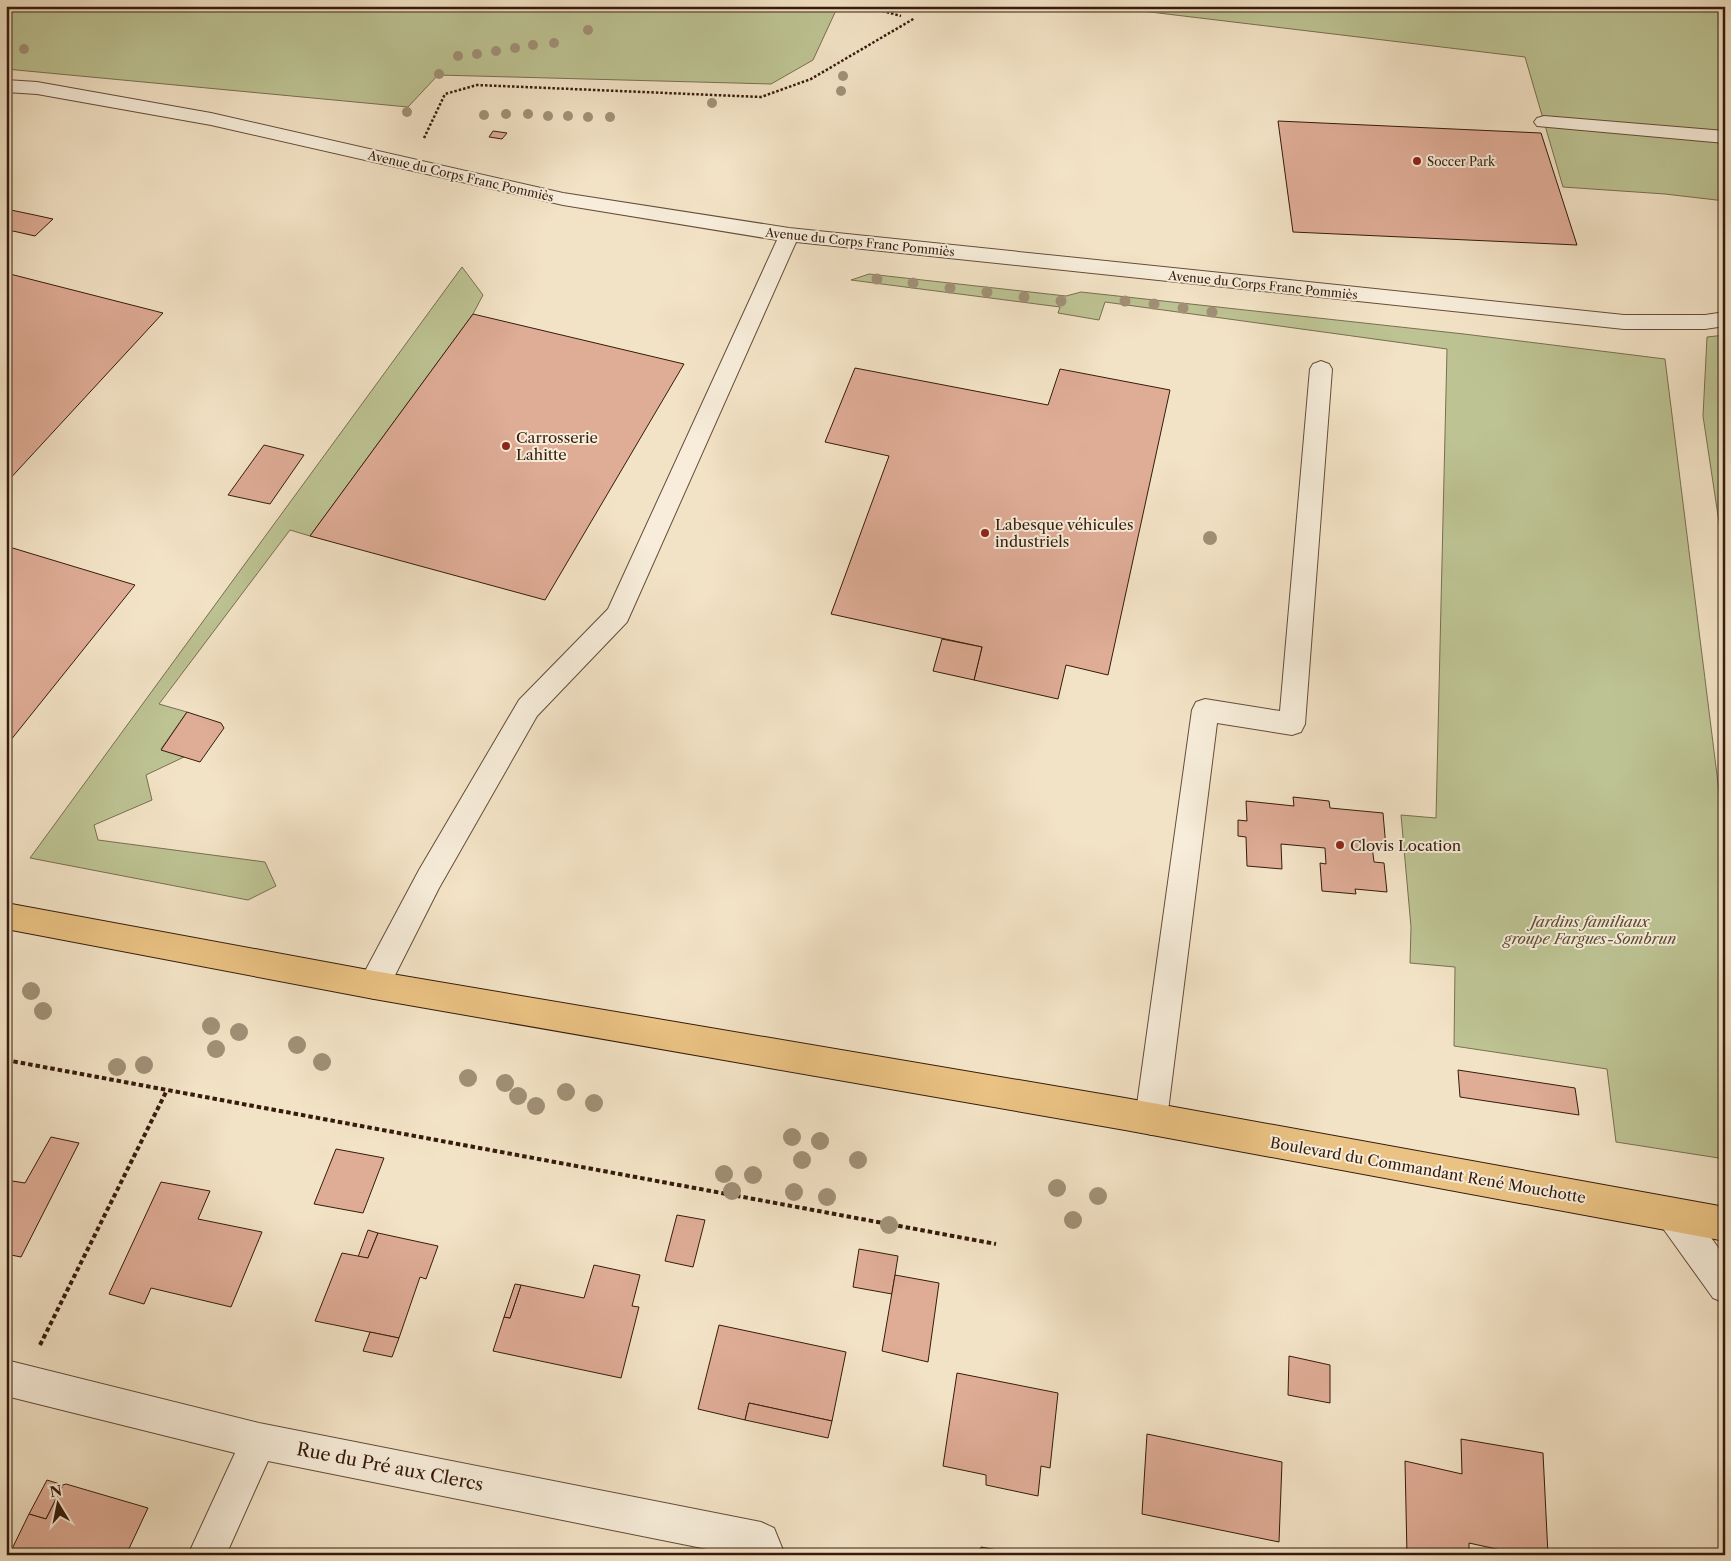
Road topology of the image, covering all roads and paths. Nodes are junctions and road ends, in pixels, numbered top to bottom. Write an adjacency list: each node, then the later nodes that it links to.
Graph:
1 (865, 6): 2 (path)
2 (901, 16)
3 (915, 18): 7 (path)
4 (6, 86): 7 (street, Avenue du Corps Franc Pommiès)
5 (1544, 122): 6 (street)
6 (1725, 137)
7 (409, 164): 8 (street, Avenue du Corps Franc Pommiès)
8 (789, 235): 9 (street, Avenue du Corps Franc Pommiès); 12 (street)
9 (1725, 319)
10 (1321, 369): 15 (street)
11 (6, 916): 12 (main road, Boulevard du Commandant René Mouchotte)
12 (374, 985): 15 (main road, Boulevard du Commandant René Mouchotte)
13 (6, 1060): 14 (path)
14 (167, 1090): 18 (path); 20 (path)
15 (1141, 1118): 16 (main road, Boulevard du Commandant René Mouchotte)
16 (1674, 1215): 17 (main road, Boulevard du Commandant René Mouchotte); 19 (street)
17 (1725, 1224)
18 (996, 1244)
19 (1725, 1286)
20 (14, 1380): 21 (street, Rue du Pré aux Clercs)
21 (259, 1441): 22 (street); 23 (street, Rue du Pré aux Clercs)
22 (207, 1555)
23 (766, 1555)

